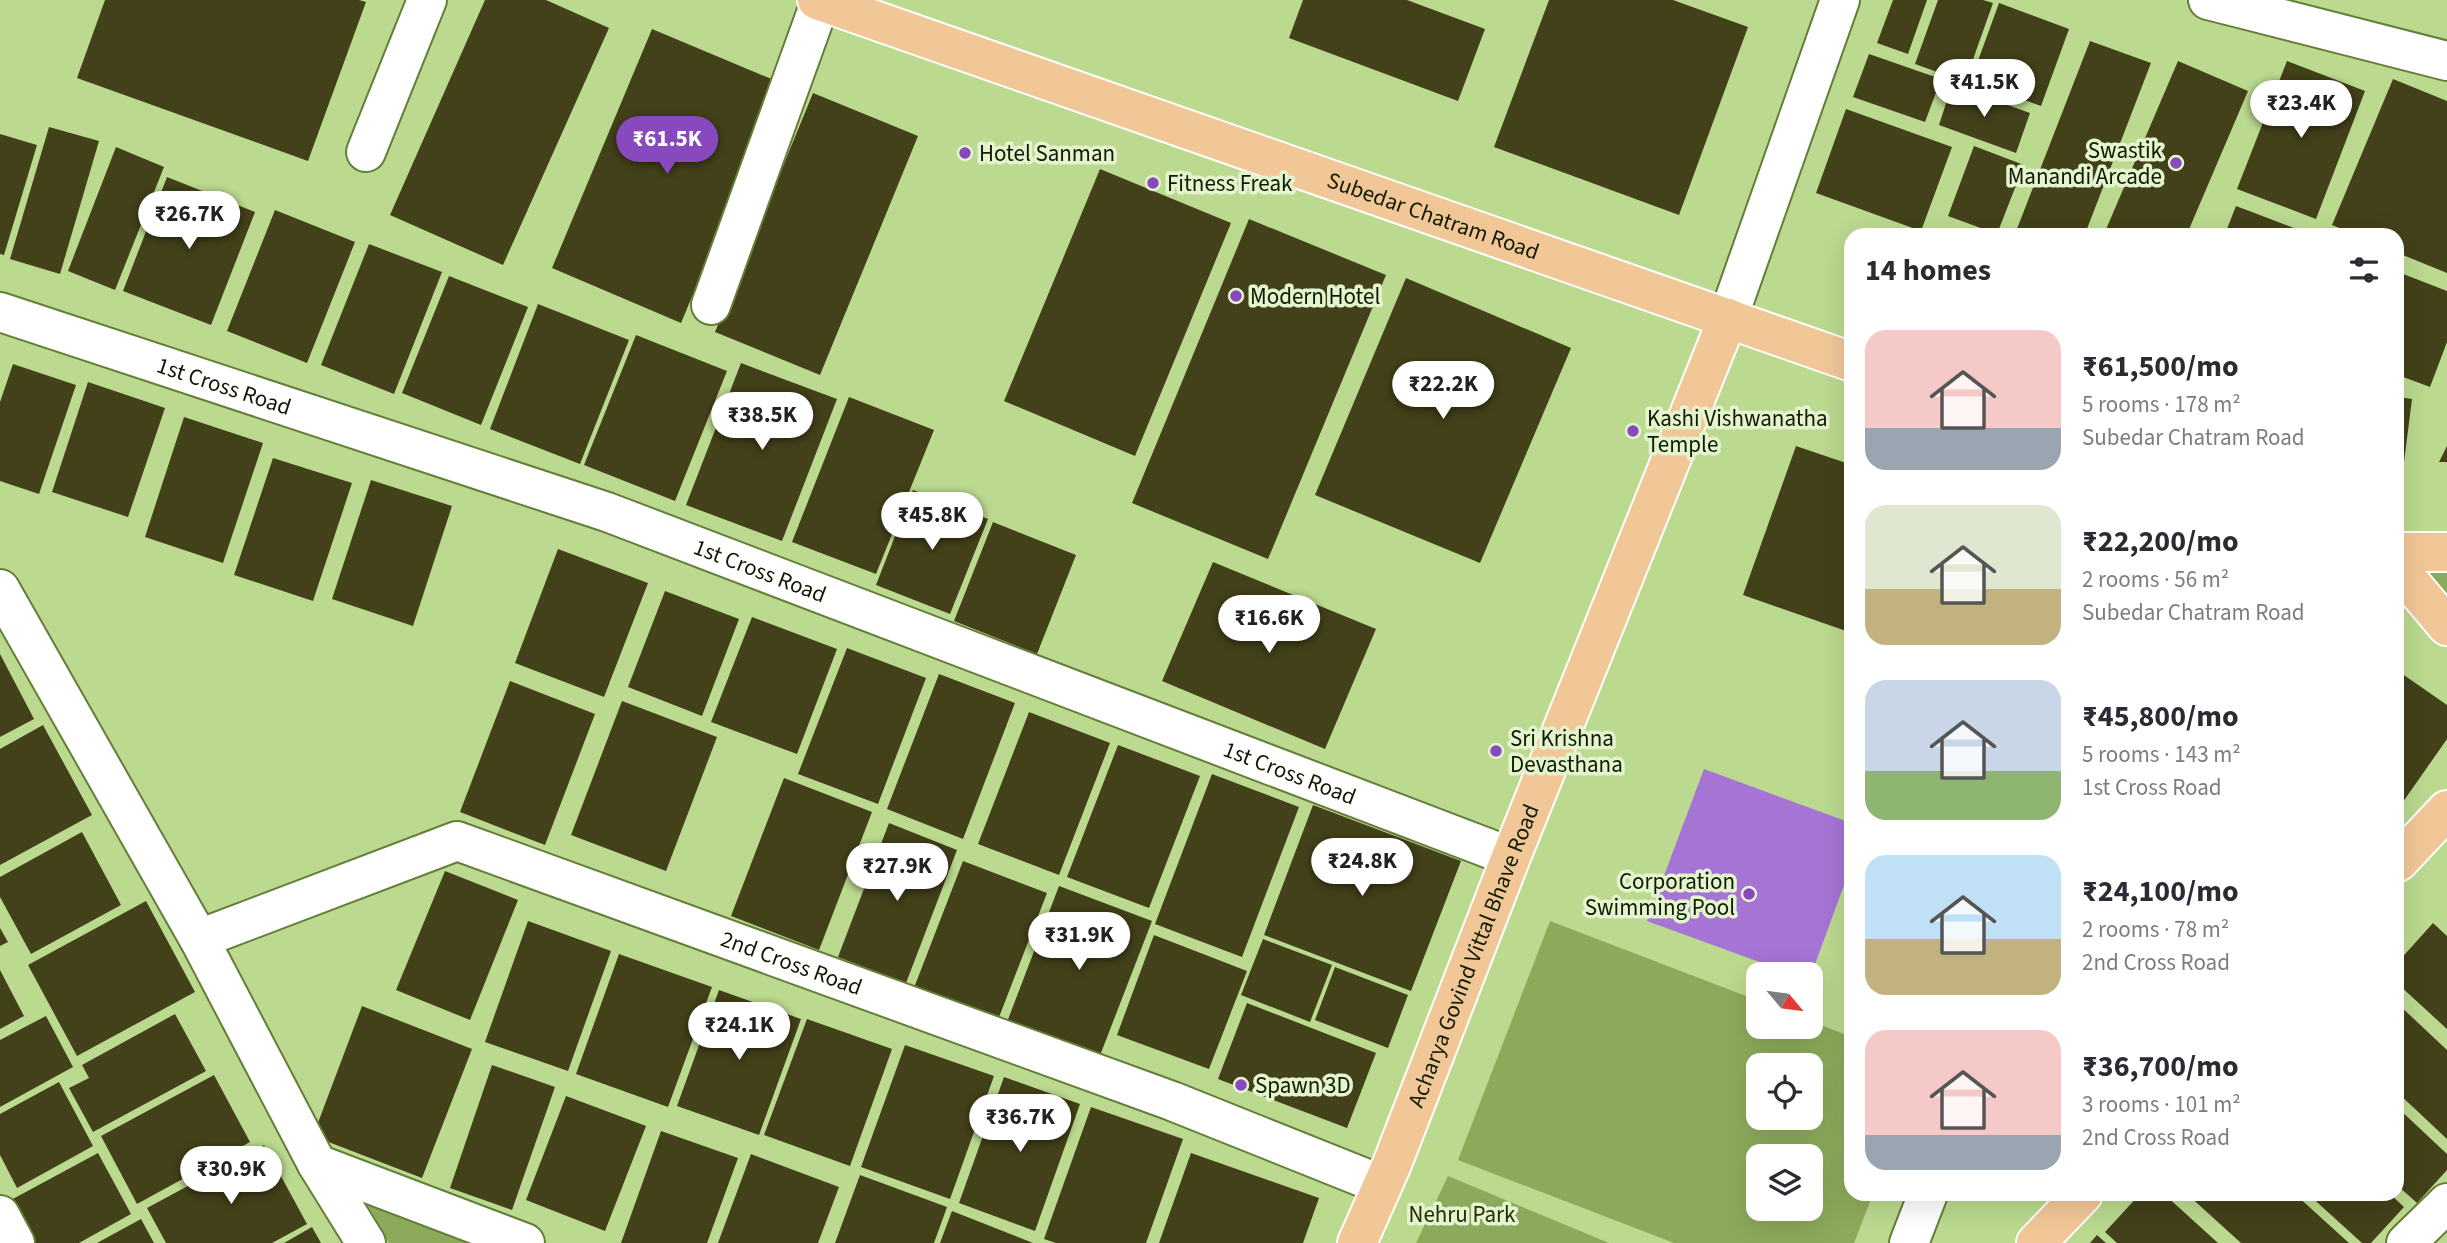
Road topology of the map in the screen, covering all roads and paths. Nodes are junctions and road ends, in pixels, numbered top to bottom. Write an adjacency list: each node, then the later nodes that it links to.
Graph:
1 (427, 0): 6 (street)
2 (1840, 0): 9 (street)
3 (2208, 0): 5 (street)
4 (820, 1): 7 (street); 9 (main road, Subedar Chatram Road)
5 (2447, 61)
6 (366, 152)
7 (711, 305)
8 (0, 312): 18 (street, 1st Cross Road)
9 (1728, 318): 10 (main road, Subedar Chatram Road); 18 (main road, Acharya Govind Vittal Bhave Road)
10 (1844, 359)
11 (2404, 552): 12 (main road)
12 (2447, 552)
13 (2404, 575): 15 (main road)
14 (0, 589): 19 (street)
15 (2447, 626)
16 (2447, 810): 17 (main road)
17 (2404, 856)
18 (1511, 857): 21 (main road, Acharya Govind Vittal Bhave Road)
19 (199, 939): 20 (street); 21 (street, 2nd Cross Road)
20 (317, 1164): 27 (street); 28 (street)
21 (1382, 1185): 29 (main road, Acharya Govind Vittal Bhave Road)
22 (1925, 1201): 30 (street)
23 (2076, 1201): 31 (main road)
24 (2447, 1203): 32 (street)
25 (0, 1214): 26 (street)
26 (15, 1243)
27 (366, 1243)
28 (525, 1243)
29 (1356, 1243)
30 (1909, 1243)
31 (2036, 1243)
32 (2406, 1243)

